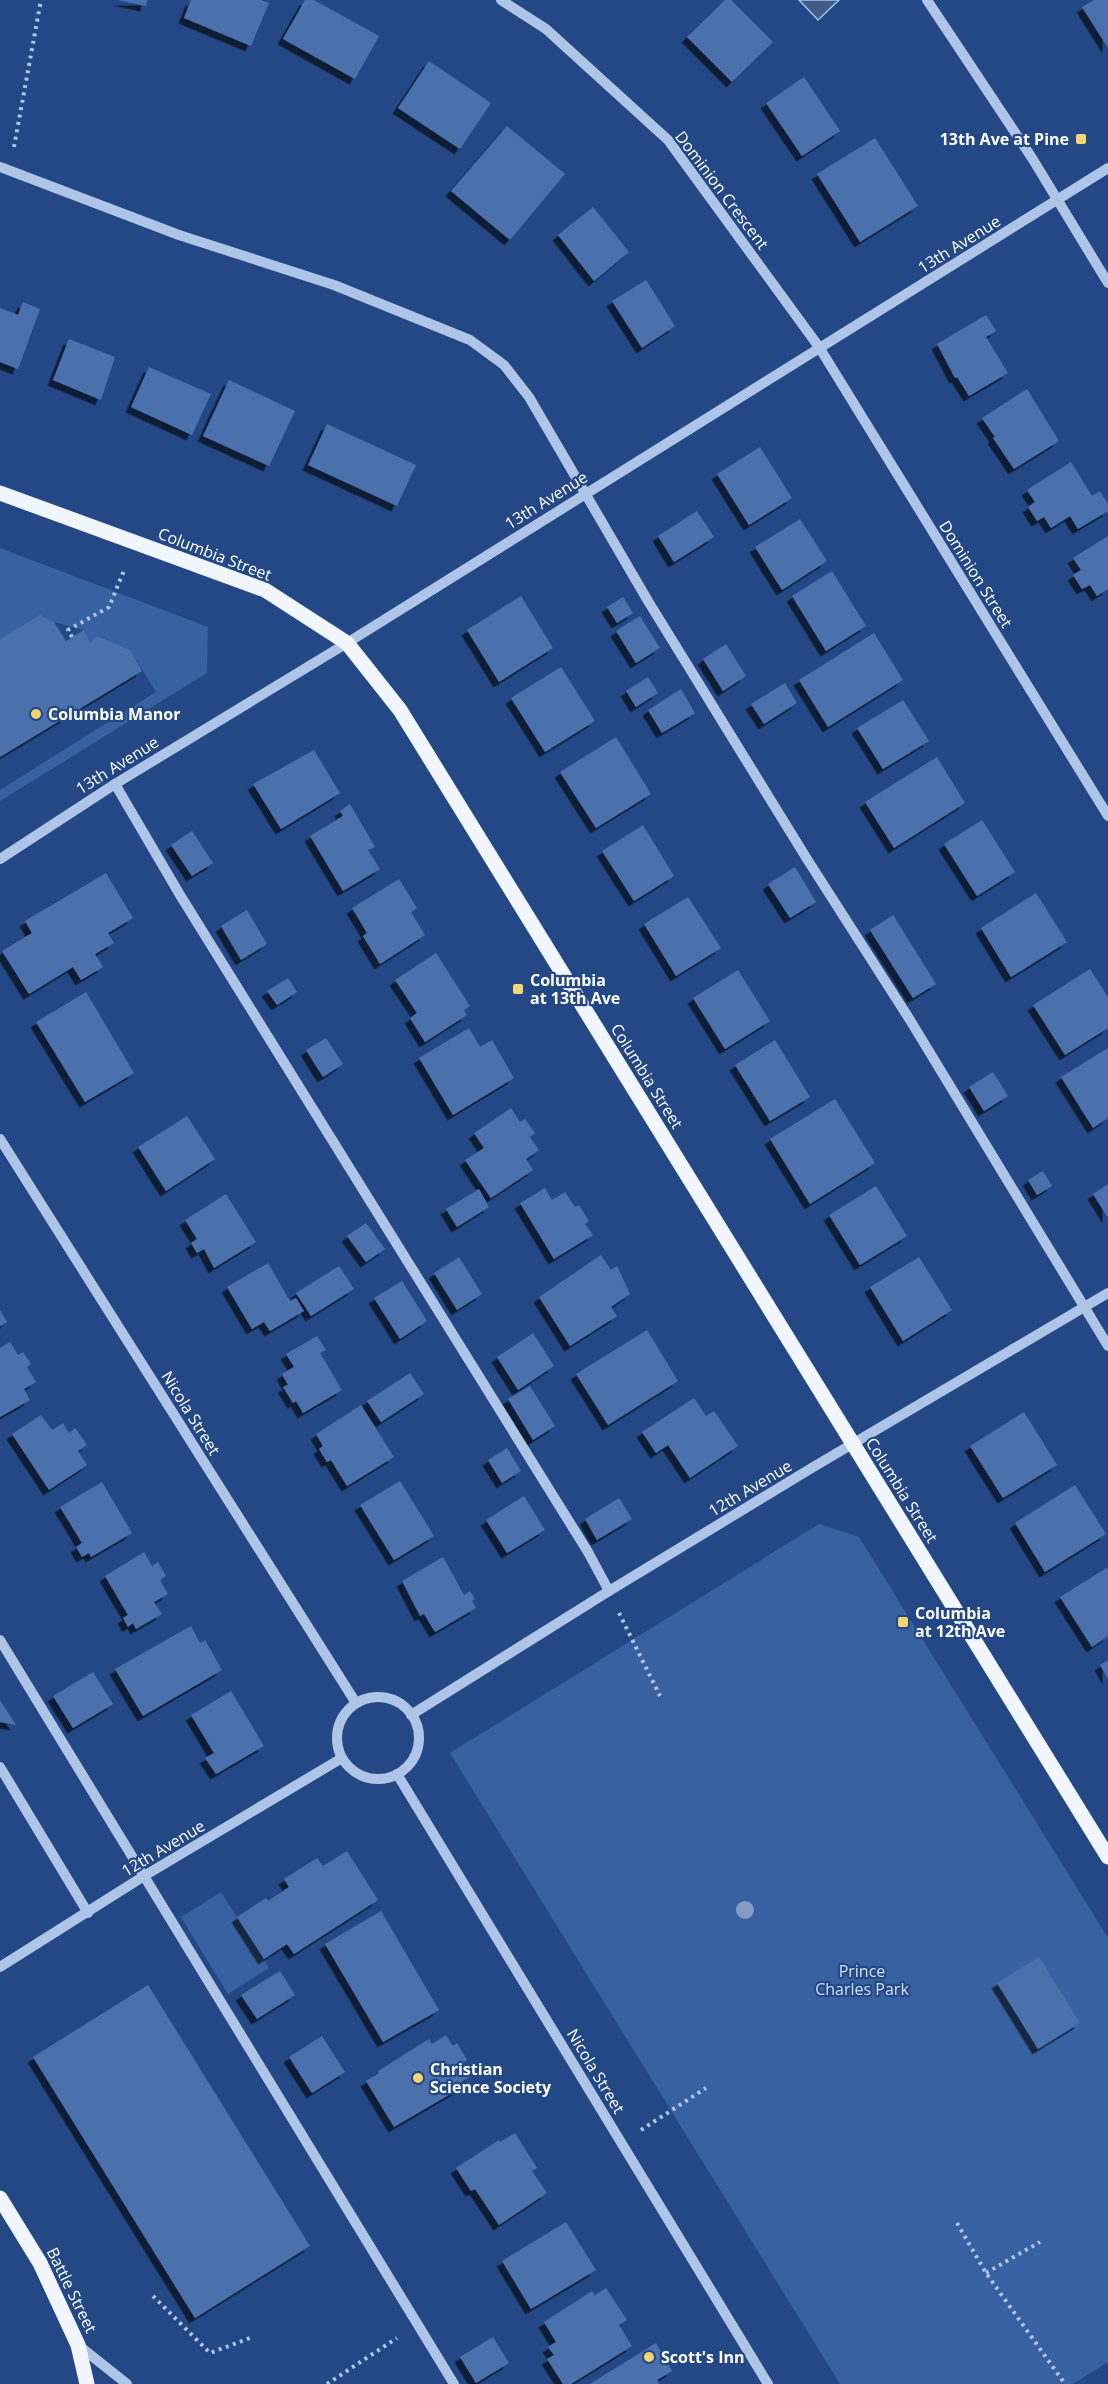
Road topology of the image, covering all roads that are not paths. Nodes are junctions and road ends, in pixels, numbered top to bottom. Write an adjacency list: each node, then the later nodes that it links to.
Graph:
1 (501, 0): 7 (street, Dominion Crescent)
2 (927, 0): 5 (street)
3 (1108, 168): 5 (street, 13th Avenue)
4 (5, 169): 8 (street)
5 (1057, 201): 6 (street); 7 (street, 13th Avenue)
6 (1108, 283)
7 (819, 347): 8 (street, 13th Avenue); 12 (street, Dominion Street)
8 (586, 492): 10 (street, 13th Avenue); 16 (street)
9 (0, 493): 10 (main road, Columbia Street)
10 (347, 643): 11 (street, 13th Avenue); 18 (main road, Columbia Street)
11 (115, 784): 13 (street, 13th Avenue); 19 (street)
12 (1108, 816)
13 (0, 859)
14 (0, 1139): 21 (street, Nicola Street)
15 (1108, 1293): 16 (street, 12th Avenue)
16 (1086, 1307): 17 (street); 18 (street, 12th Avenue)
17 (1108, 1346)
18 (853, 1443): 19 (street, 12th Avenue); 26 (main road, Columbia Street)
19 (609, 1591): 22 (street, 12th Avenue)
20 (0, 1640): 27 (street)
21 (356, 1703): 22 (street); 23 (street)
22 (411, 1715): 25 (street)
23 (342, 1758): 25 (street); 27 (street, 12th Avenue)
24 (0, 1767): 28 (street)
25 (397, 1774): 35 (street, Nicola Street)
26 (1108, 1857)
27 (144, 1876): 28 (street, 12th Avenue); 34 (street)
28 (88, 1913): 29 (street, 12th Avenue)
29 (0, 1967)
30 (0, 2198): 31 (main road, Battle Street)
31 (78, 2345): 32 (main road); 33 (street, Battle Street)
32 (87, 2384)
33 (127, 2384)
34 (454, 2384)
35 (768, 2384)

